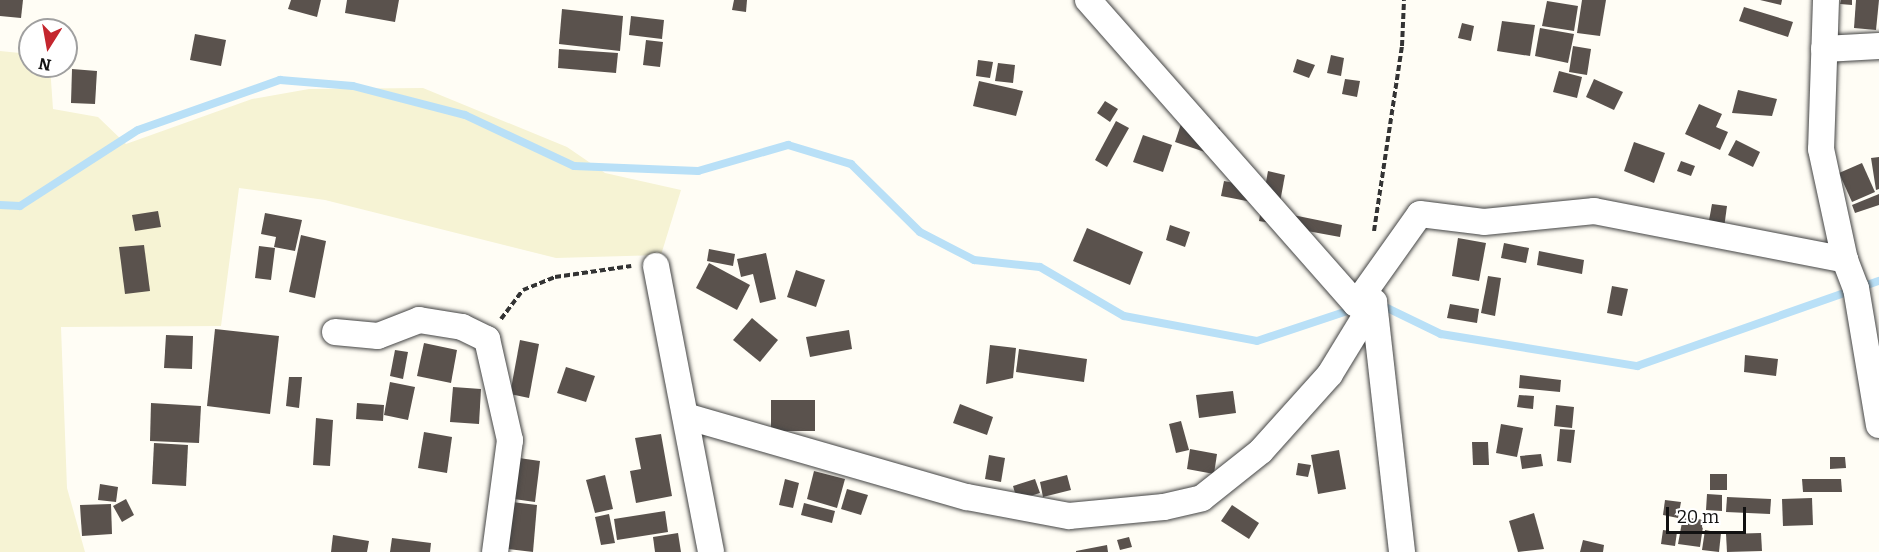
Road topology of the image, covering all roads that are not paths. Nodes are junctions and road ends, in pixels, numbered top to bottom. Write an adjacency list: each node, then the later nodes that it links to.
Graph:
1 (1088, 0): 7 (street)
2 (1826, 0): 4 (street)
3 (1879, 46): 4 (street)
4 (1824, 49): 5 (street)
5 (1845, 260): 7 (street); 8 (street)
6 (656, 266): 10 (street)
7 (1365, 303): 10 (street); 14 (street)
8 (1871, 328): 11 (street)
9 (335, 332): 12 (street)
10 (689, 417): 13 (street)
11 (1879, 425)
12 (495, 552)
13 (711, 552)
14 (1402, 552)

